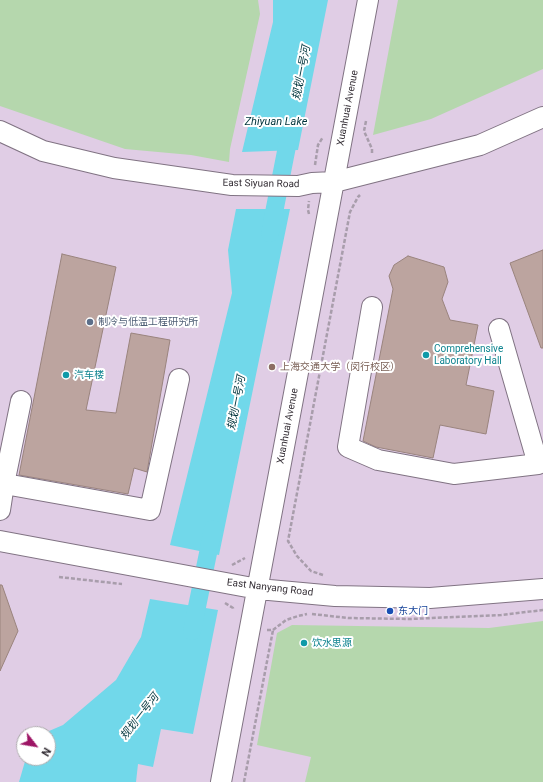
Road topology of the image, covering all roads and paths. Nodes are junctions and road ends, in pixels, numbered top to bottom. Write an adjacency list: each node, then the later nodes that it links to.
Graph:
1 (368, 0): 4 (street, Xuanhuai Avenue)
2 (543, 117): 4 (street, East Siyuan Road)
3 (0, 131): 4 (street, East Siyuan Road)
4 (334, 182): 15 (street, Xuanhuai Avenue)
5 (372, 307): 9 (street)
6 (499, 329): 9 (street)
7 (179, 379): 10 (street)
8 (21, 401): 10 (street)
9 (540, 463)
10 (2, 483): 11 (street)
11 (0, 510)
12 (0, 541): 17 (street, East Nanyang Road)
13 (58, 577): 14 (path)
14 (124, 584)
15 (258, 589): 16 (street, East Nanyang Road); 17 (street, East Nanyang Road); 19 (street, Xuanhuai Avenue)
16 (543, 589)
17 (224, 592): 19 (path)
18 (543, 610): 20 (path)
19 (251, 627): 20 (path); 21 (street, Xuanhuai Avenue)
20 (273, 630): 22 (path)
21 (221, 782)
22 (244, 782)

